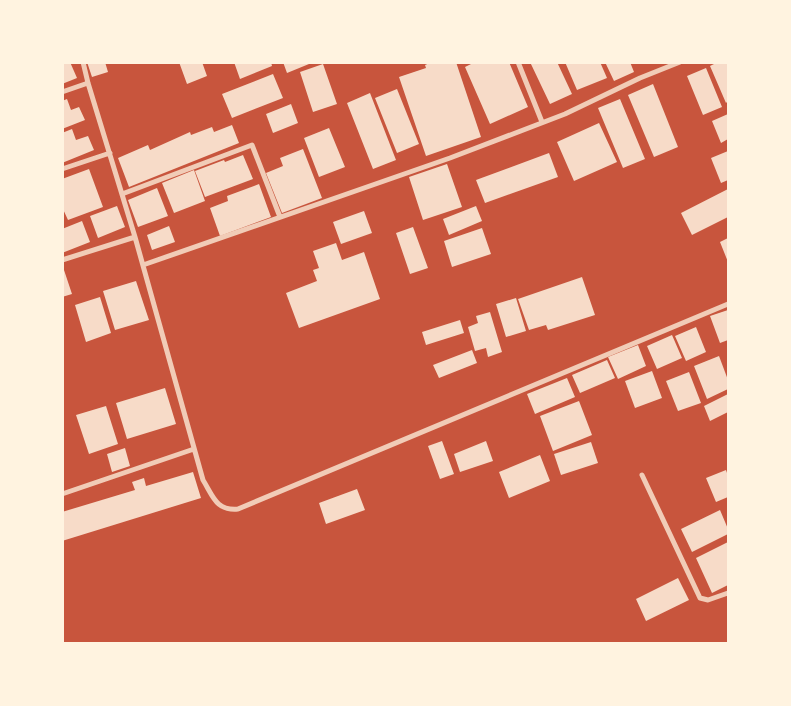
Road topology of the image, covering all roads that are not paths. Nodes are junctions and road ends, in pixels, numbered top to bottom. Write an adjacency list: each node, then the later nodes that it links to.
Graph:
1 (83, 62): 4 (street)
2 (518, 62): 6 (street)
3 (680, 62): 6 (street)
4 (88, 83): 5 (street); 7 (street)
5 (62, 92)
6 (542, 122): 10 (street)
7 (110, 153): 8 (street); 9 (street)
8 (62, 169)
9 (122, 194): 10 (street); 11 (street)
10 (280, 217): 13 (street)
11 (135, 238): 12 (street); 13 (street)
12 (62, 260)
13 (143, 265): 15 (street)
14 (728, 304): 15 (street)
15 (194, 449): 17 (street)
16 (642, 475): 18 (street)
17 (62, 494)
18 (728, 593)

